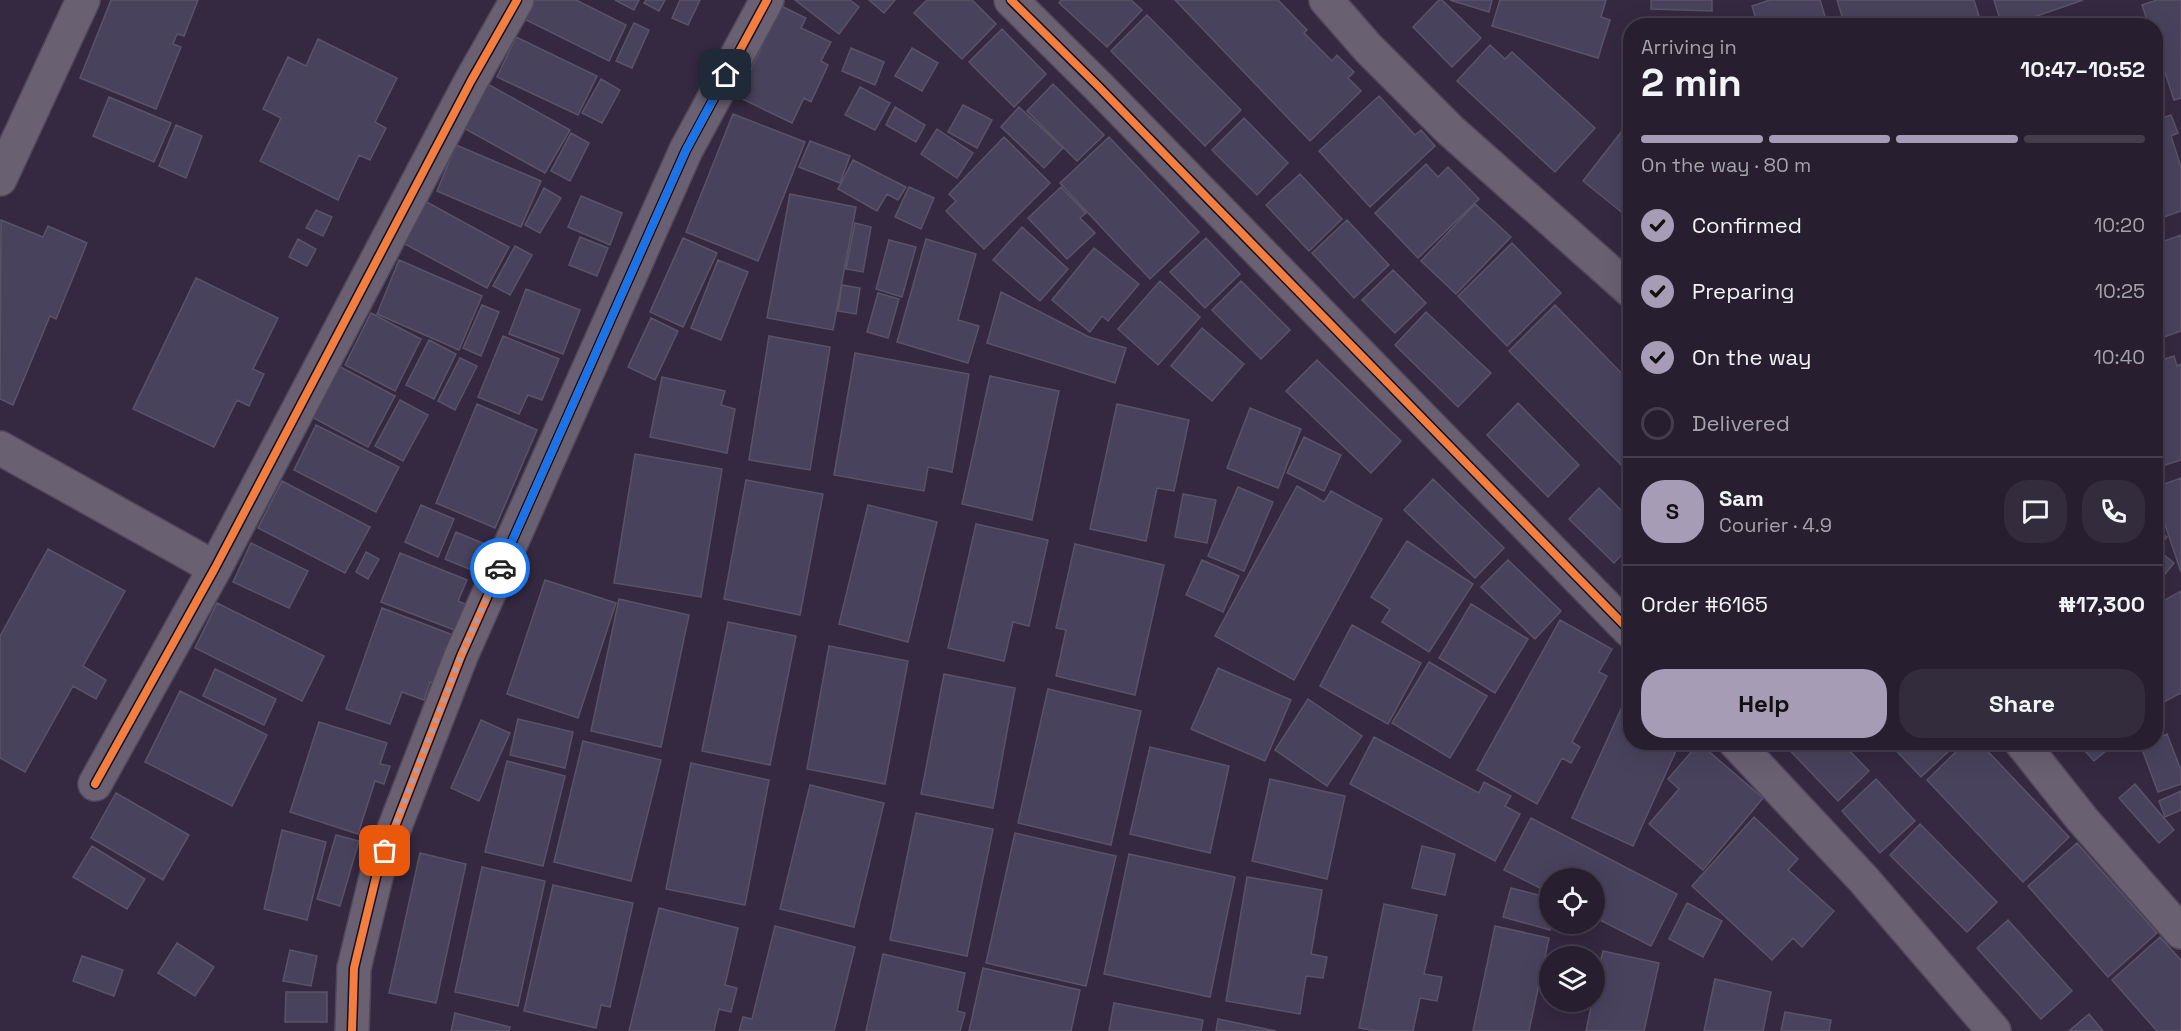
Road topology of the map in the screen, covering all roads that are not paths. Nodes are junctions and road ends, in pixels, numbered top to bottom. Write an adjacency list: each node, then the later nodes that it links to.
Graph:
1 (83, 0): 6 (street)
2 (517, 0): 9 (street)
3 (767, 0): 15 (street)
4 (1011, 0): 10 (street)
5 (1326, 0): 7 (street)
6 (0, 179)
7 (1623, 284)
8 (0, 448): 9 (street)
9 (215, 568): 13 (street)
10 (1623, 624)
11 (1743, 750): 16 (street)
12 (2027, 750): 14 (street)
13 (95, 784)
14 (2181, 932)
15 (352, 1031)
16 (1994, 1031)

